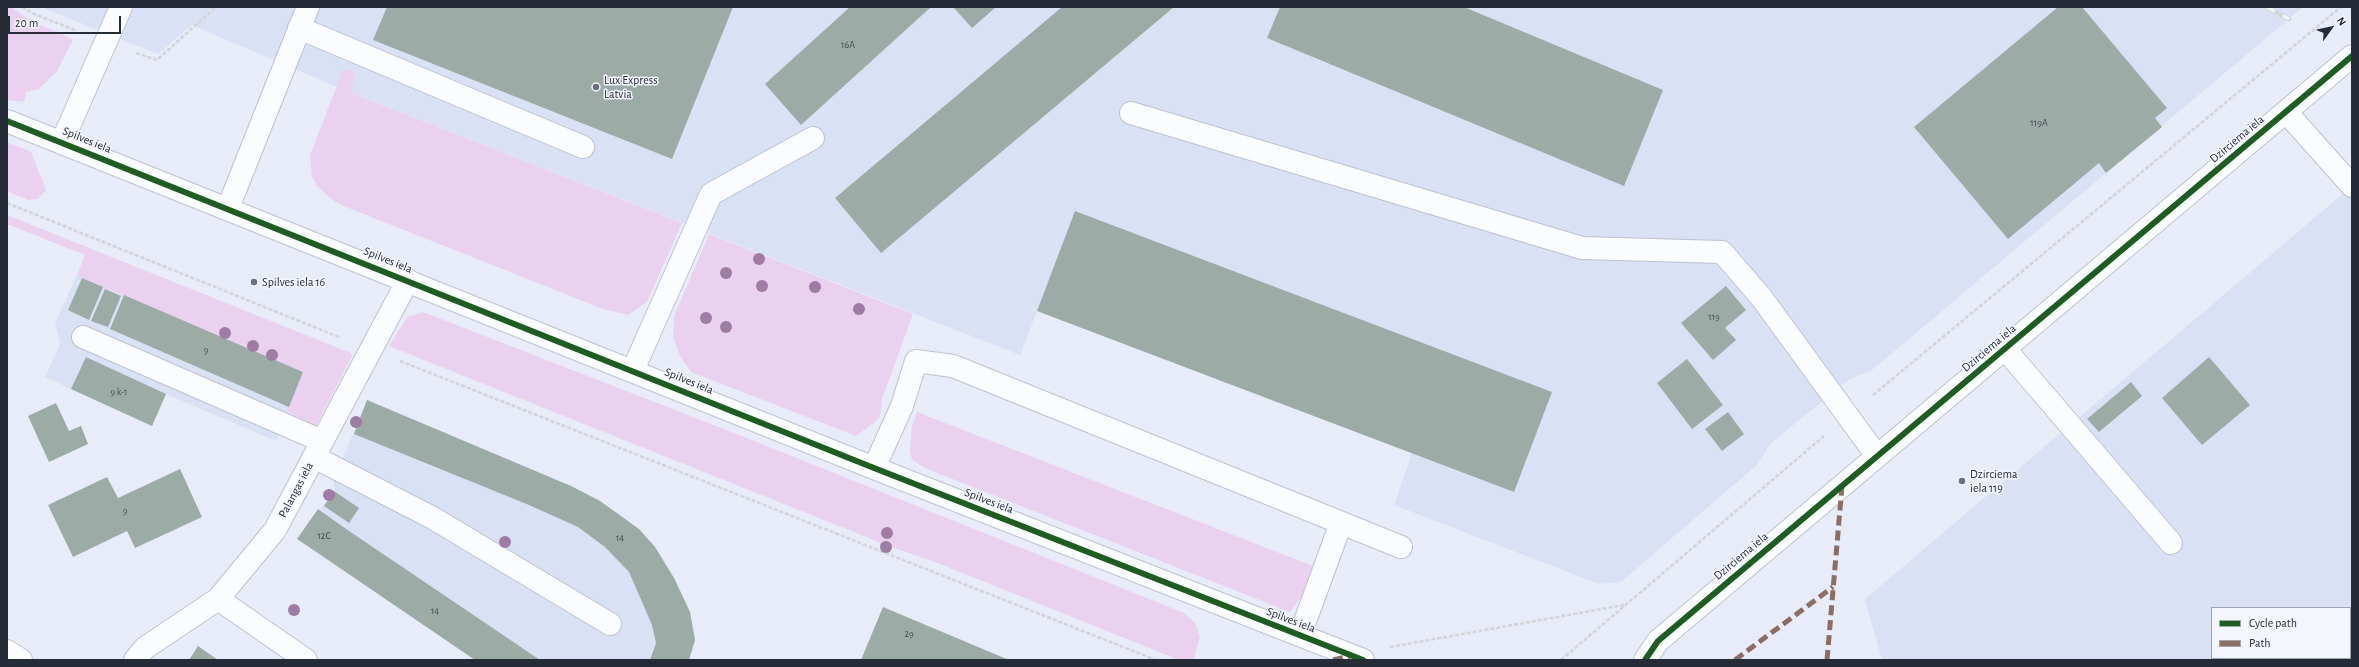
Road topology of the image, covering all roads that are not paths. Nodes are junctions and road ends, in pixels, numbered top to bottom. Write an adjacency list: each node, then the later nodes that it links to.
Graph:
1 (121, 7): 9 (street)
2 (308, 7): 3 (street)
3 (300, 28): 10 (street); 12 (street)
4 (2352, 56): 5 (street, Dzirciema iela)
5 (2286, 112): 11 (street); 15 (street, Dzirciema iela)
6 (1130, 113): 18 (street)
7 (7, 121): 9 (street, Spilves iela)
8 (813, 138): 16 (street)
9 (62, 142): 12 (street, Spilves iela)
10 (583, 147)
11 (2352, 186)
12 (228, 208): 13 (street, Spilves iela)
13 (408, 280): 16 (street, Spilves iela); 17 (street, Palangas iela)
14 (83, 337): 17 (street)
15 (2005, 349): 18 (street, Dzirciema iela); 21 (street)
16 (633, 370): 19 (street, Spilves iela)
17 (318, 449): 23 (street, Palangas iela); 24 (street)
18 (1877, 456): 31 (street, Dzirciema iela)
19 (874, 468): 20 (street); 25 (street, Spilves iela)
20 (1341, 523): 22 (street); 25 (street)
21 (2171, 543)
22 (1401, 548)
23 (218, 599): 29 (street, Palangas iela); 30 (street)
24 (610, 624)
25 (1300, 635): 27 (street, Spilves iela)
26 (7, 651): 28 (street)
27 (1357, 658)
28 (20, 660)
29 (135, 660)
30 (306, 660)
31 (1645, 660)

